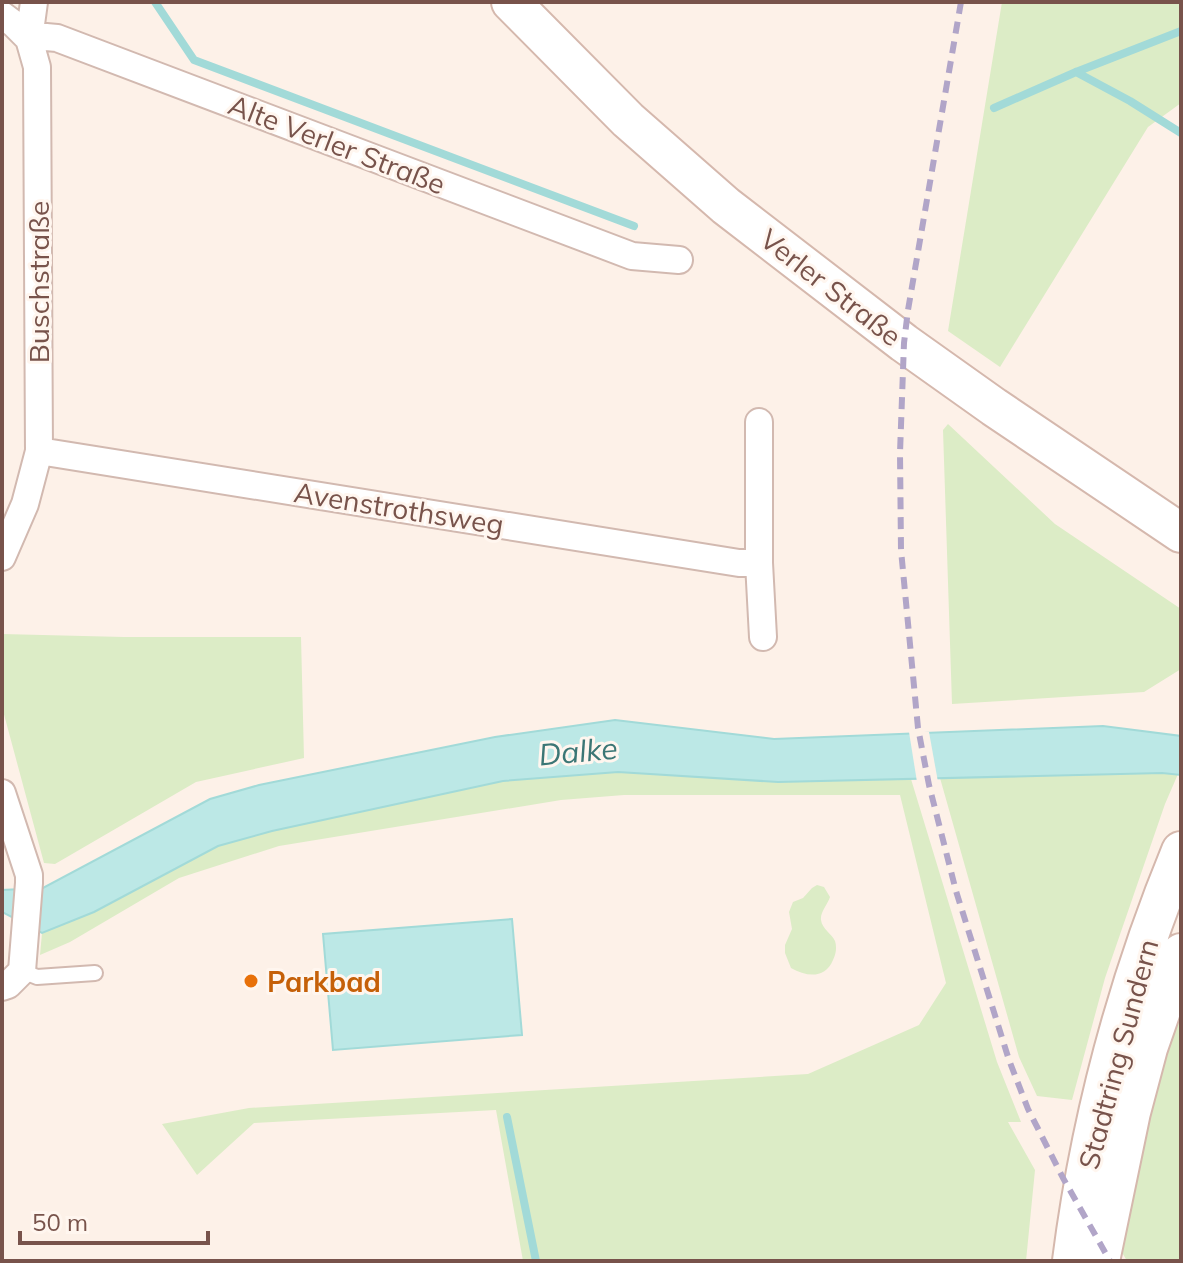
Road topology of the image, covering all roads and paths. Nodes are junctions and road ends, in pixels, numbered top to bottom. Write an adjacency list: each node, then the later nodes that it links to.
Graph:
1 (34, 2): 4 (street, Buschstraße)
2 (511, 2): 8 (main road, Verler Straße)
3 (2, 15): 4 (street)
4 (29, 39): 5 (street, Alte Verler Straße); 7 (street, Buschstraße)
5 (679, 260)
6 (759, 422): 10 (street)
7 (39, 451): 9 (street, Buschstraße); 10 (street, Avenstrothsweg)
8 (1181, 533)
9 (2, 557)
10 (759, 563): 11 (street)
11 (763, 637)
12 (2, 793): 16 (street)
13 (1181, 851): 17 (main road, Stadtring Sundern)
14 (1181, 953): 18 (main road, Stadtring Sundern)
15 (95, 973): 16 (lane)
16 (12, 979)
17 (1072, 1261)
18 (1100, 1261)

